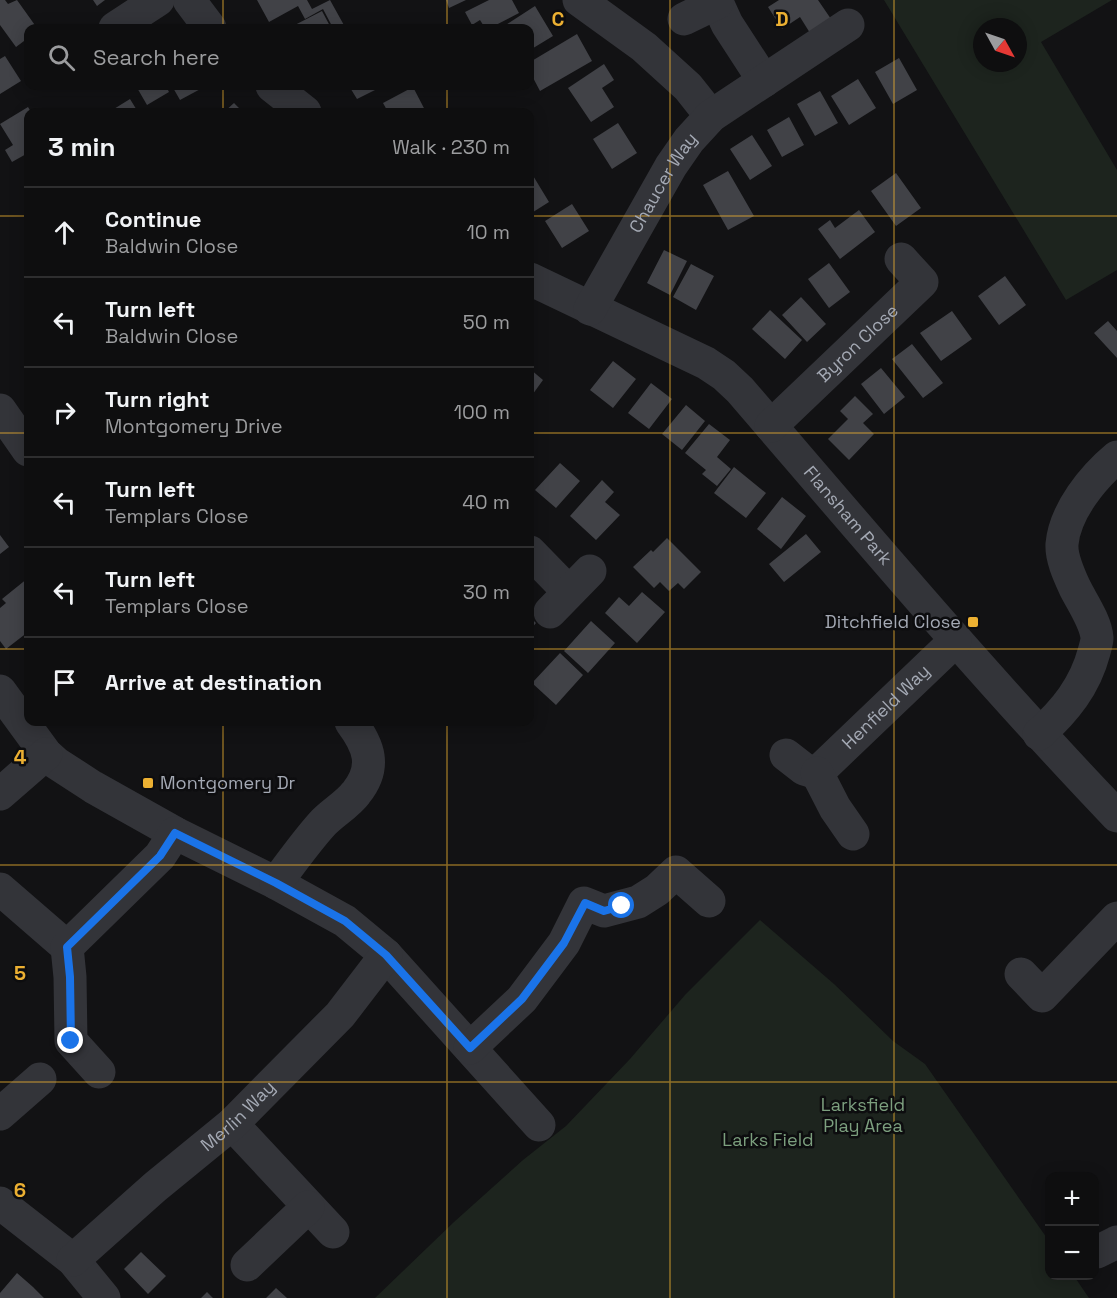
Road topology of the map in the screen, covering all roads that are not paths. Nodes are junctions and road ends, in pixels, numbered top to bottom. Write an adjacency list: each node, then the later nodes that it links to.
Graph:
1 (158, 0): 6 (street)
2 (189, 0): 7 (street)
3 (579, 0): 12 (street)
4 (717, 1): 5 (street); 9 (street)
5 (684, 19)
6 (121, 24)
7 (207, 24)
8 (848, 24): 9 (street, Chaucer Way)
9 (764, 81): 12 (street, Chaucer Way)
10 (277, 90): 11 (street)
11 (300, 108)
12 (711, 116): 15 (street, Chaucer Way)
13 (900, 259): 17 (street, Byron Close)
14 (534, 281): 15 (street, Flansham Park)
15 (590, 309): 17 (street, Flansham Park)
16 (9, 415): 18 (street)
17 (771, 426): 23 (street, Flansham Park)
18 (24, 443)
19 (1117, 457): 22 (street)
20 (534, 556): 21 (street)
21 (570, 592)
22 (1107, 635): 28 (street)
23 (956, 641): 28 (street, Flansham Park); 31 (street, Henfield Way)
24 (0, 691): 25 (street)
25 (24, 724)
26 (26, 726): 29 (street)
27 (354, 726): 36 (street)
28 (1039, 734): 33 (street, Flansham Park)
29 (46, 754): 32 (street); 34 (street)
30 (786, 755): 31 (street)
31 (817, 773): 35 (street)
32 (0, 794)
33 (1117, 816)
34 (175, 833): 36 (street); 40 (street)
35 (853, 834)
36 (276, 883): 41 (street)
37 (0, 889): 40 (street)
38 (709, 901): 43 (street)
39 (1117, 918): 42 (street)
40 (67, 947): 44 (street)
41 (386, 955): 43 (street); 47 (street, Merlin Way)
42 (1021, 974)
43 (470, 1048): 48 (street)
44 (99, 1072)
45 (40, 1079): 46 (street)
46 (0, 1114)
47 (232, 1124): 50 (street); 52 (street, Merlin Way)
48 (539, 1125)
49 (0, 1203): 52 (street)
50 (308, 1207): 51 (street); 53 (street)
51 (333, 1232)
52 (73, 1260): 54 (street)
53 (247, 1265)
54 (104, 1298)

